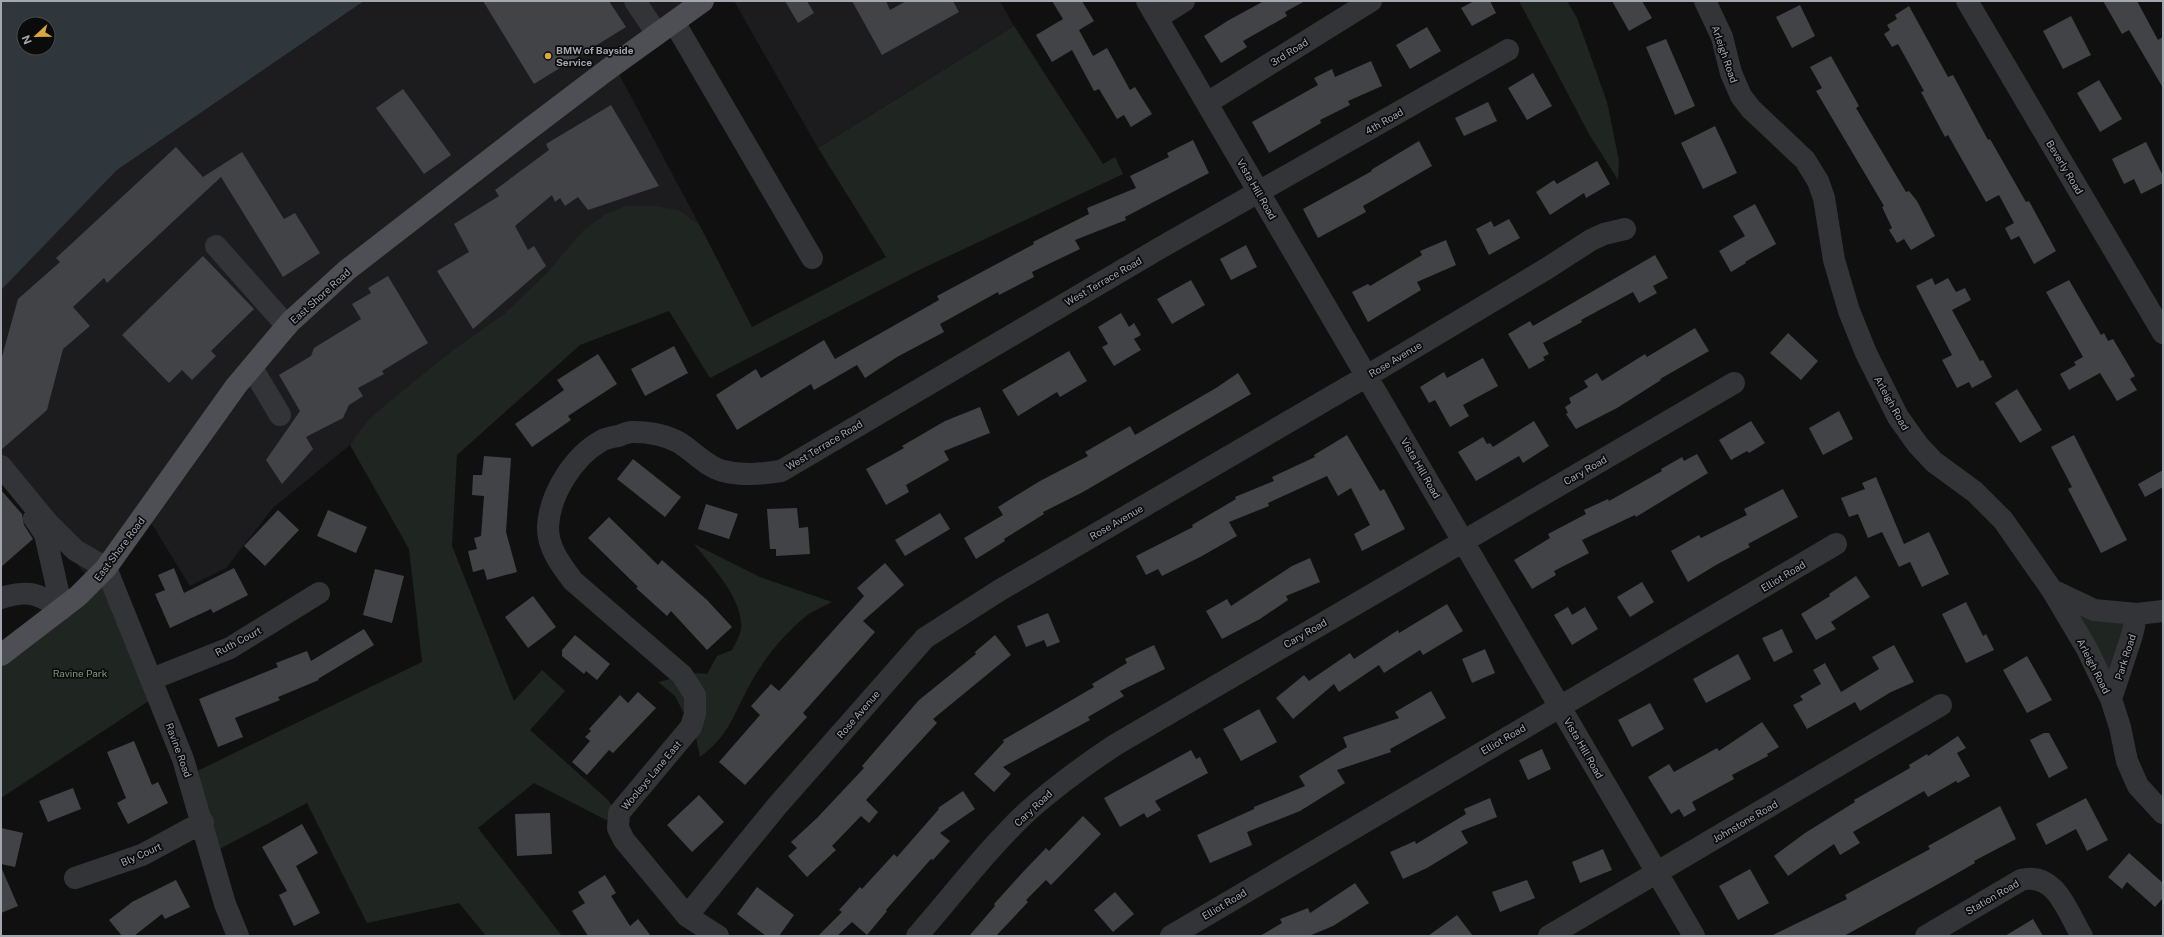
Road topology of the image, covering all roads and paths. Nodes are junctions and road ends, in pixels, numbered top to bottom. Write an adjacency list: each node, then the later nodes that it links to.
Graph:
1 (635, 1): 8 (street)
2 (703, 1): 8 (main road, East Shore Road)
3 (1184, 1): 7 (street)
4 (1371, 1): 10 (street, 3rd Road)
5 (1705, 1): 26 (street, Arleigh Road)
6 (1967, 1): 16 (street, Beverly Road)
7 (1152, 9): 10 (street, Vista Hill Road)
8 (665, 28): 14 (street); 15 (main road, East Shore Road)
9 (1508, 50): 11 (street, 4th Road)
10 (1207, 103): 11 (street, Vista Hill Road)
11 (1259, 192): 18 (street, Vista Hill Road); 33 (street, West Terrace Road)
12 (1625, 229): 18 (street, Rose Avenue)
13 (216, 246): 15 (street)
14 (812, 258)
15 (287, 326): 17 (main road, East Shore Road)
16 (2163, 333)
17 (252, 368): 20 (street); 25 (main road, East Shore Road)
18 (1367, 376): 23 (street, Vista Hill Road); 42 (street, Rose Avenue)
19 (1734, 383): 23 (street, Cary Road)
20 (280, 415)
21 (1, 466): 25 (street)
22 (1, 481): 29 (street)
23 (1463, 541): 37 (street, Vista Hill Road); 45 (street, Cary Road)
24 (1836, 544): 37 (street, Elliot Road)
25 (106, 568): 29 (main road, East Shore Road); 34 (street, Ravine Road)
26 (2052, 590): 31 (street); 35 (street, Arleigh Road)
27 (319, 593): 34 (street, Ruth Court)
28 (1, 598): 29 (street)
29 (62, 609): 32 (main road, East Shore Road)
30 (2163, 611): 31 (street)
31 (2137, 614): 35 (street, Park Road)
32 (1, 655)
33 (664, 659): 42 (street, Wooleys Lane East)
34 (152, 679): 39 (street, Ravine Road)
35 (2111, 699): 38 (street, Arleigh Road)
36 (1941, 705): 40 (street, Johnstone Road)
37 (1560, 706): 40 (street, Vista Hill Road); 46 (street, Elliot Road)
38 (2163, 813)
39 (203, 822): 41 (street, Bly Court); 43 (street, Ravine Road)
40 (1657, 872): 47 (street, Johnstone Road); 48 (street, Vista Hill Road)
41 (75, 878)
42 (687, 916): 44 (street, Wooleys Lane East)
43 (238, 936)
44 (718, 936)
45 (917, 936)
46 (1171, 936)
47 (1548, 936)
48 (1694, 936)
49 (1926, 936): 50 (street, Station Road)
50 (2082, 936)

